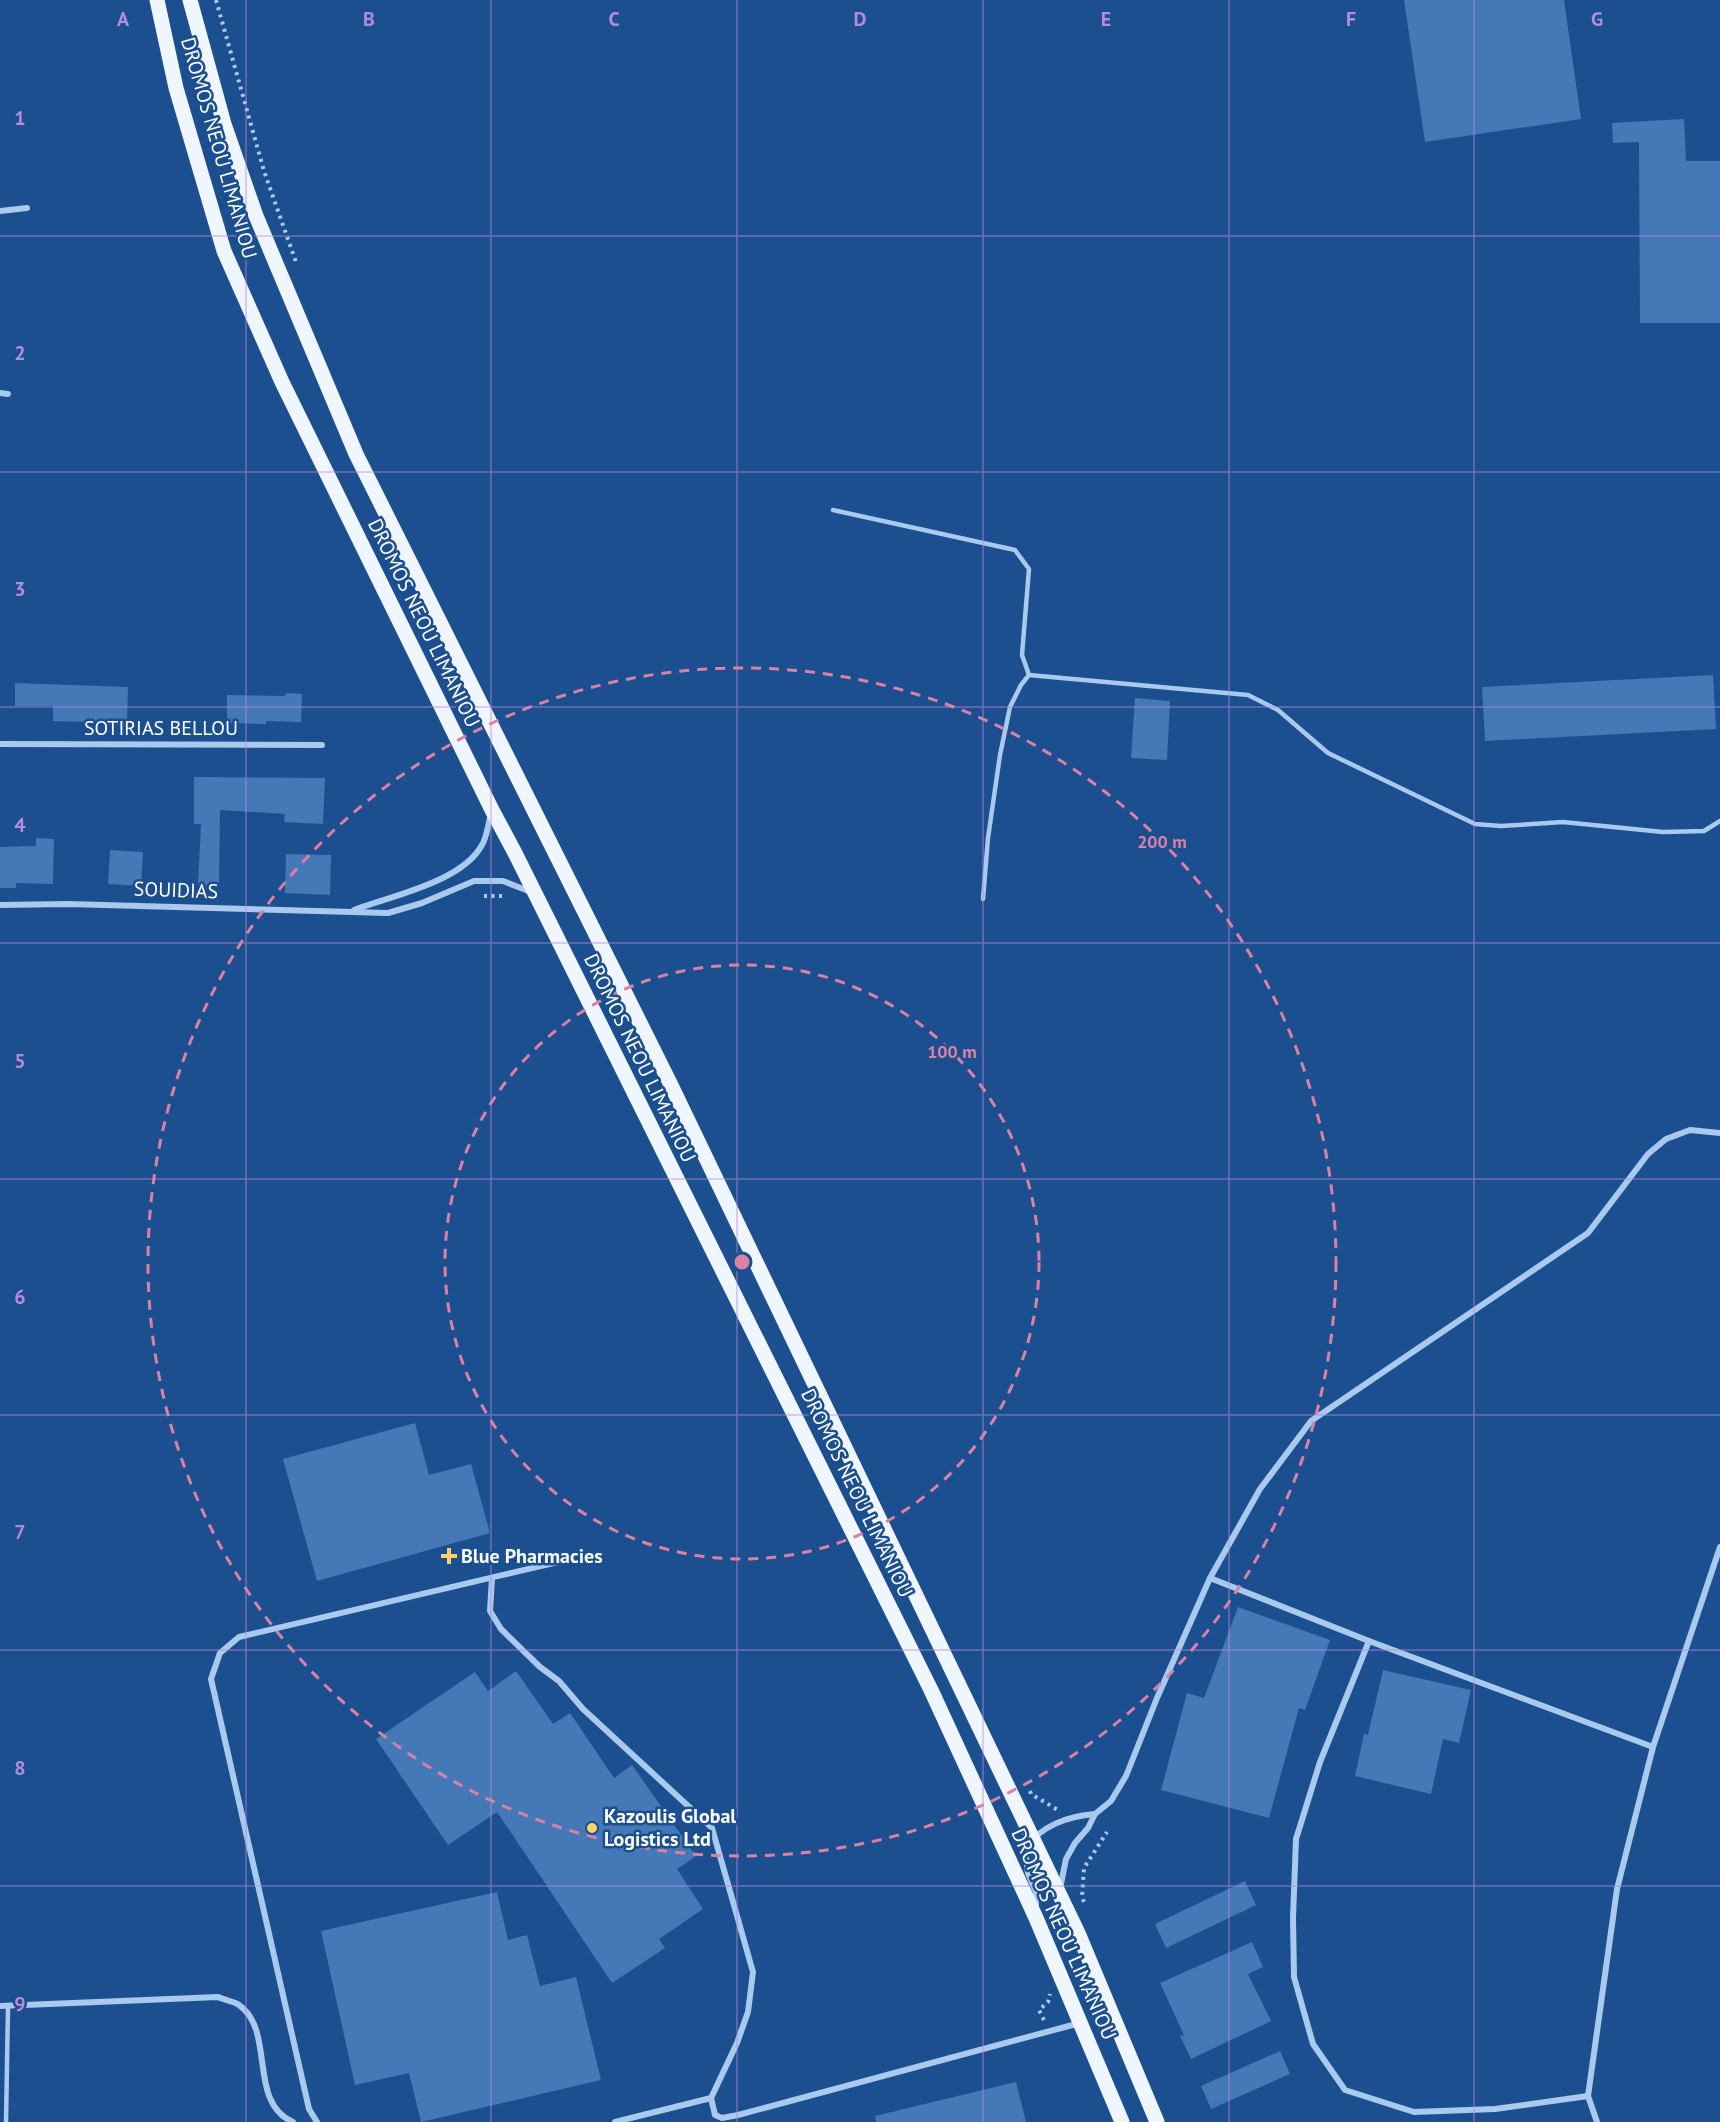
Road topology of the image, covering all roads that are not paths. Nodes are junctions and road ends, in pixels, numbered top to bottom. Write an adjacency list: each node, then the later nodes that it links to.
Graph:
1 (157, 0): 9 (main road, DROMOS NEOU LIMANIOU)
2 (190, 0): 23 (main road, DROMOS NEOU LIMANIOU)
3 (27, 208): 4 (street)
4 (0, 211)
5 (833, 510): 6 (lane)
6 (1029, 675): 10 (lane); 12 (lane)
7 (0, 744): 8 (street, SOTIRIAS BELLOU)
8 (322, 745)
9 (492, 810): 11 (main road, DROMOS NEOU LIMANIOU); 14 (street, SOUIDIAS)
10 (1720, 821)
11 (535, 894): 14 (street, SOUIDIAS); 25 (main road, DROMOS NEOU LIMANIOU)
12 (983, 899)
13 (0, 905): 14 (street, SOUIDIAS)
14 (351, 911)
15 (1720, 1133): 19 (street)
16 (1720, 1547): 21 (street)
17 (575, 1558): 18 (street)
18 (492, 1578): 30 (street); 33 (street)
19 (1210, 1578): 20 (street); 22 (street)
20 (1369, 1641): 21 (street); 29 (street)
21 (1653, 1747): 29 (street)
22 (1095, 1814): 23 (street); 24 (street)
23 (1032, 1838): 24 (main road, DROMOS NEOU LIMANIOU); 25 (street)
24 (1059, 1894): 36 (main road, DROMOS NEOU LIMANIOU)
25 (1036, 1918): 28 (main road, DROMOS NEOU LIMANIOU)
26 (0, 2006): 27 (street)
27 (8, 2007): 31 (lane); 32 (street)
28 (1080, 2023): 30 (street); 35 (main road, DROMOS NEOU LIMANIOU)
29 (1588, 2096): 37 (street)
30 (711, 2098): 34 (street)
31 (6, 2122)
32 (293, 2122)
33 (317, 2122)
34 (615, 2122)
35 (1122, 2122)
36 (1158, 2122)
37 (1597, 2122)

